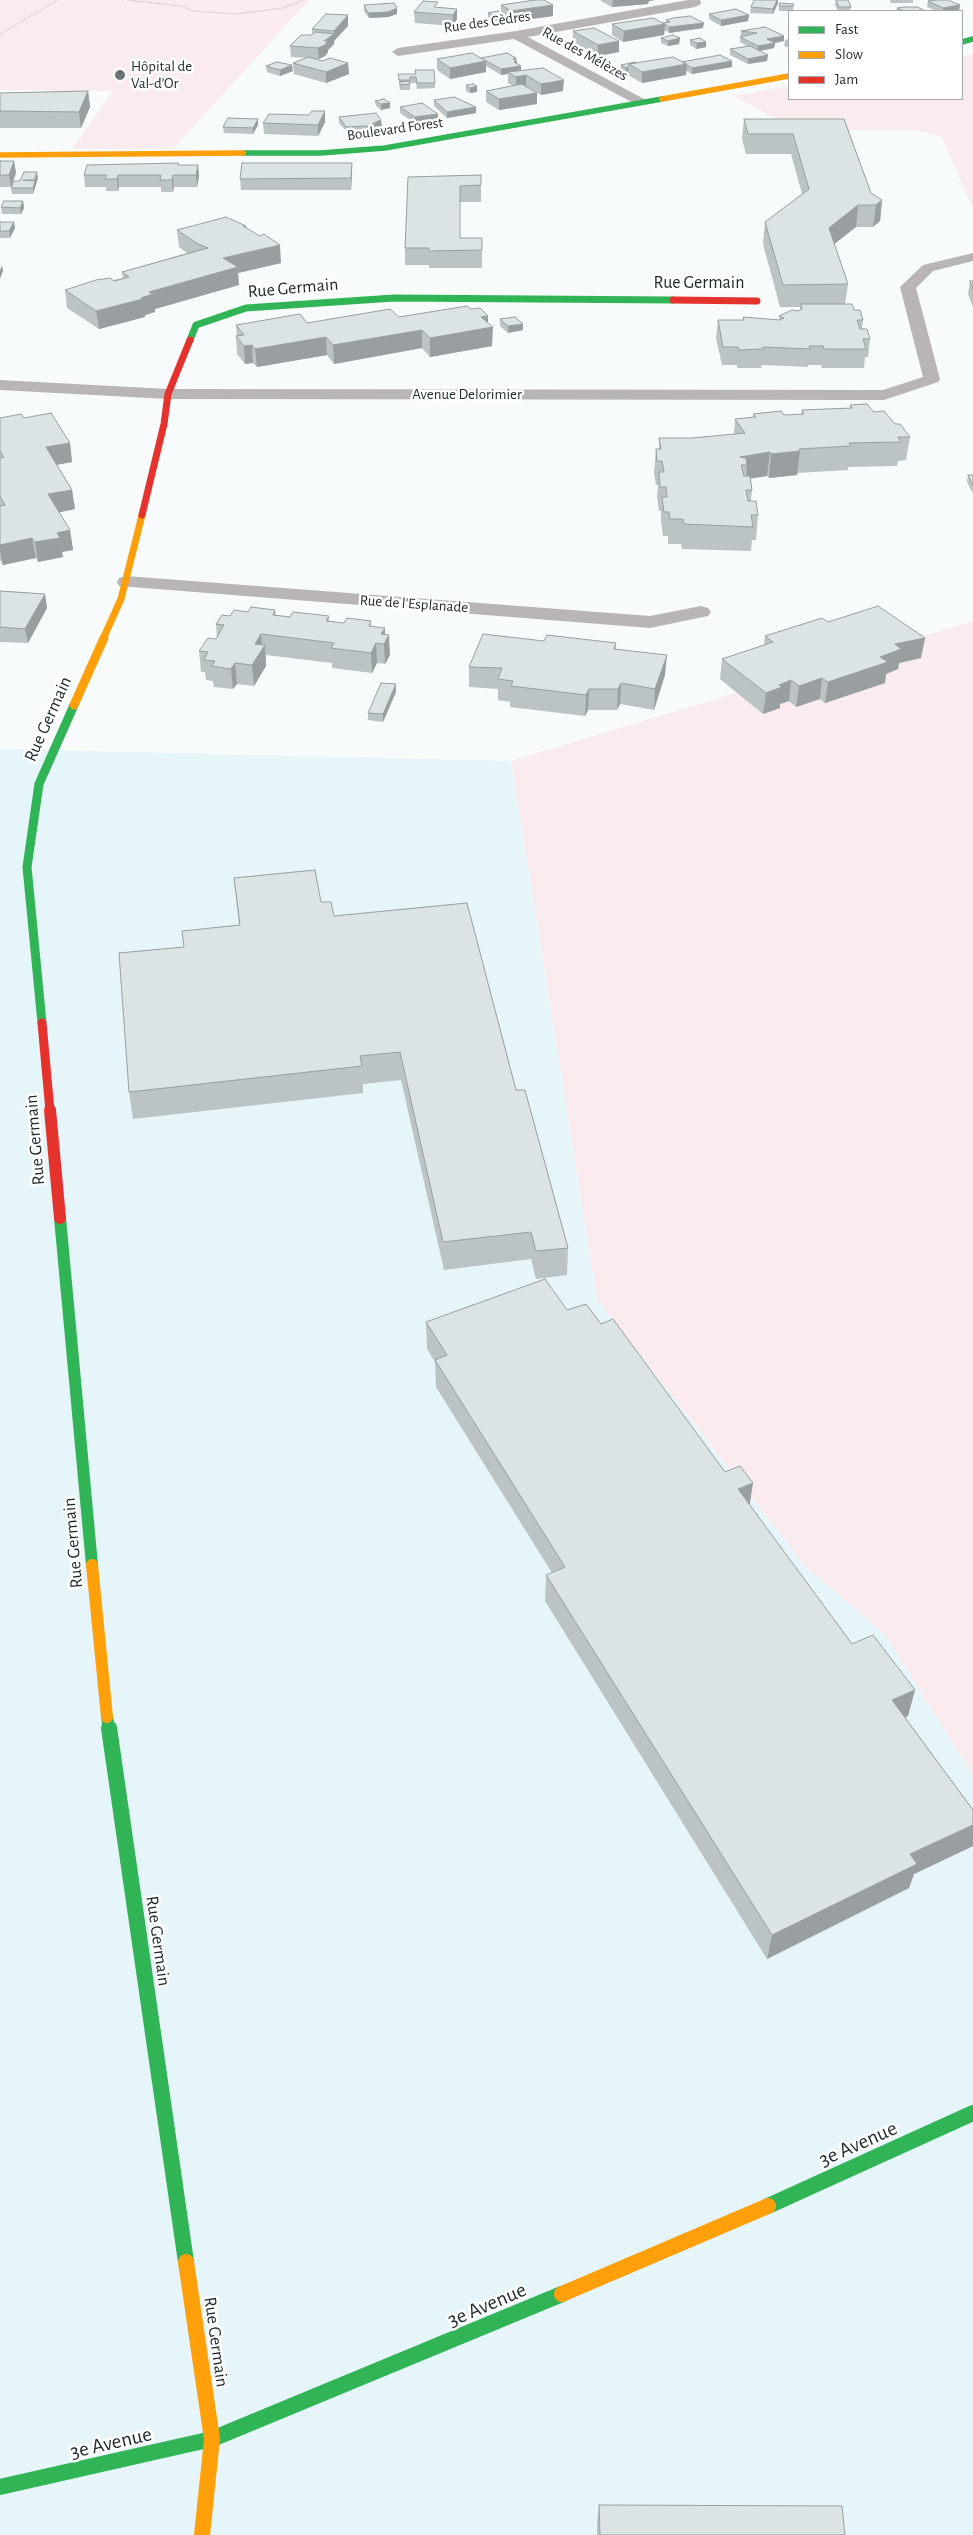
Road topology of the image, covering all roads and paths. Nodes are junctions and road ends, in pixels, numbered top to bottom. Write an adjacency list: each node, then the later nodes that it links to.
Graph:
1 (58, 0): 5 (path)
2 (127, 0): 3 (path)
3 (303, 0)
4 (694, 0): 6 (street, Rue des Cèdres)
5 (0, 34)
6 (516, 35): 7 (street, Rue des Cèdres); 9 (street, Rue des Mélèzes)
7 (398, 52)
8 (788, 76): 9 (street, Boulevard Forest)
9 (639, 102): 10 (street, Boulevard Forest)
10 (0, 156)
11 (973, 257): 14 (street, Avenue Delorimier)
12 (757, 301): 14 (street, Rue Germain)
13 (0, 386): 14 (street, Avenue Delorimier)
14 (168, 394): 15 (street, Rue Germain)
15 (126, 582): 16 (street, Rue de l'Esplanade); 18 (street, Rue Germain)
16 (701, 612)
17 (973, 2113): 18 (street, 3e Avenue)
18 (212, 2439): 19 (street, 3e Avenue); 20 (street, Rue Germain)
19 (0, 2487)
20 (202, 2535)

